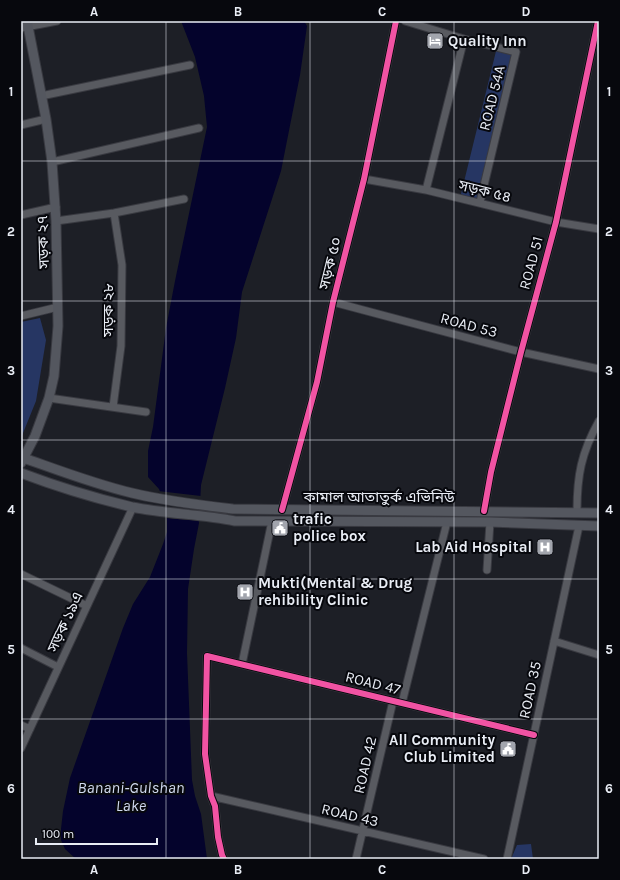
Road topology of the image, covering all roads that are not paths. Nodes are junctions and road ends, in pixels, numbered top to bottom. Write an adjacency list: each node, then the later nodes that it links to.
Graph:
1 (57, 21): 5 (street)
2 (396, 21): 13 (street, সড়ক ৫০)
3 (405, 21): 6 (street, ROAD 54A)
4 (598, 21): 21 (street, ROAD 51)
5 (25, 25): 8 (main road, সড়ক ২৭)
6 (464, 39): 14 (street); 16 (street, ROAD 54A)
7 (190, 65): 8 (street)
8 (41, 96): 9 (main road, সড়ক ২৭)
9 (46, 119): 10 (street); 12 (main road, সড়ক ২৭)
10 (21, 125)
11 (199, 128): 12 (street)
12 (52, 162): 17 (main road, সড়ক ২৭)
13 (364, 179): 14 (street, সড়ক ৫৪); 23 (street, সড়ক ৫০)
14 (426, 190): 16 (street, সড়ক ৫৪)
15 (184, 199): 18 (street)
16 (480, 202): 21 (street, সড়ক ৫৪)
17 (56, 208): 19 (street); 20 (main road, সড়ক ২৭)
18 (114, 213): 20 (street); 29 (street, সড়ক ২৮)
19 (21, 215)
20 (56, 221): 24 (main road, সড়ক ২৭)
21 (556, 222): 22 (street, সড়ক ৫৪); 26 (street, ROAD 51)
22 (599, 229)
23 (333, 302): 26 (street, ROAD 53); 35 (street, সড়ক ৫০)
24 (58, 307): 25 (street); 28 (main road, সড়ক ২৭)
25 (21, 316)
26 (521, 352): 27 (street, ROAD 53); 36 (street, ROAD 51)
27 (599, 369)
28 (49, 398): 29 (street); 32 (main road, সড়ক ২৭)
29 (113, 407): 30 (street)
30 (146, 412)
31 (599, 421): 37 (street)
32 (22, 460): 35 (main road, কামাল আতাতুর্ক এভিনিউ)
33 (21, 474): 34 (main road, কামাল আতাতুর্ক এভিনিউ)
34 (133, 507): 39 (main road, কামাল আতাতুর্ক এভিনিউ); 46 (street, সড়ক ১৯এ)
35 (279, 510): 36 (main road, কামাল আতাতুর্ক এভিনিউ); 39 (main road)
36 (484, 511): 37 (main road, কামাল আতাতুর্ক এভিনিউ)
37 (577, 512): 38 (main road, কামাল আতাতুর্ক এভিনিউ)
38 (599, 513)
39 (272, 521): 40 (main road, কামাল আতাতুর্ক এভিনিউ); 50 (street)
40 (447, 522): 41 (main road, কামাল আতাতুর্ক এভিনিউ); 53 (street)
41 (490, 522): 42 (main road, কামাল আতাতুর্ক এভিনিউ); 44 (street)
42 (579, 526): 43 (main road, কামাল আতাতুর্ক এভিনিউ); 47 (street, ROAD 35)
43 (599, 526)
44 (487, 570)
45 (21, 574): 46 (street)
46 (87, 606): 51 (street, সড়ক ১৯এ)
47 (554, 641): 49 (street); 56 (street, ROAD 35)
48 (21, 648): 51 (street)
49 (599, 654)
50 (242, 664): 52 (street, ROAD 47); 58 (street, ROAD 47)
51 (58, 667): 55 (street, সড়ক ১৯এ)
52 (393, 701): 53 (street, ROAD 47); 59 (street, ROAD 42)
53 (402, 703): 56 (street, ROAD 47)
54 (21, 725): 55 (street)
55 (30, 729): 57 (street, সড়ক ১৯এ)
56 (534, 735): 63 (street, ROAD 35)
57 (21, 748)
58 (211, 796): 59 (street, ROAD 43); 60 (street)
59 (362, 831): 61 (street, ROAD 42); 62 (street, ROAD 43)
60 (224, 859)
61 (356, 859)
62 (484, 859)
63 (506, 859)

